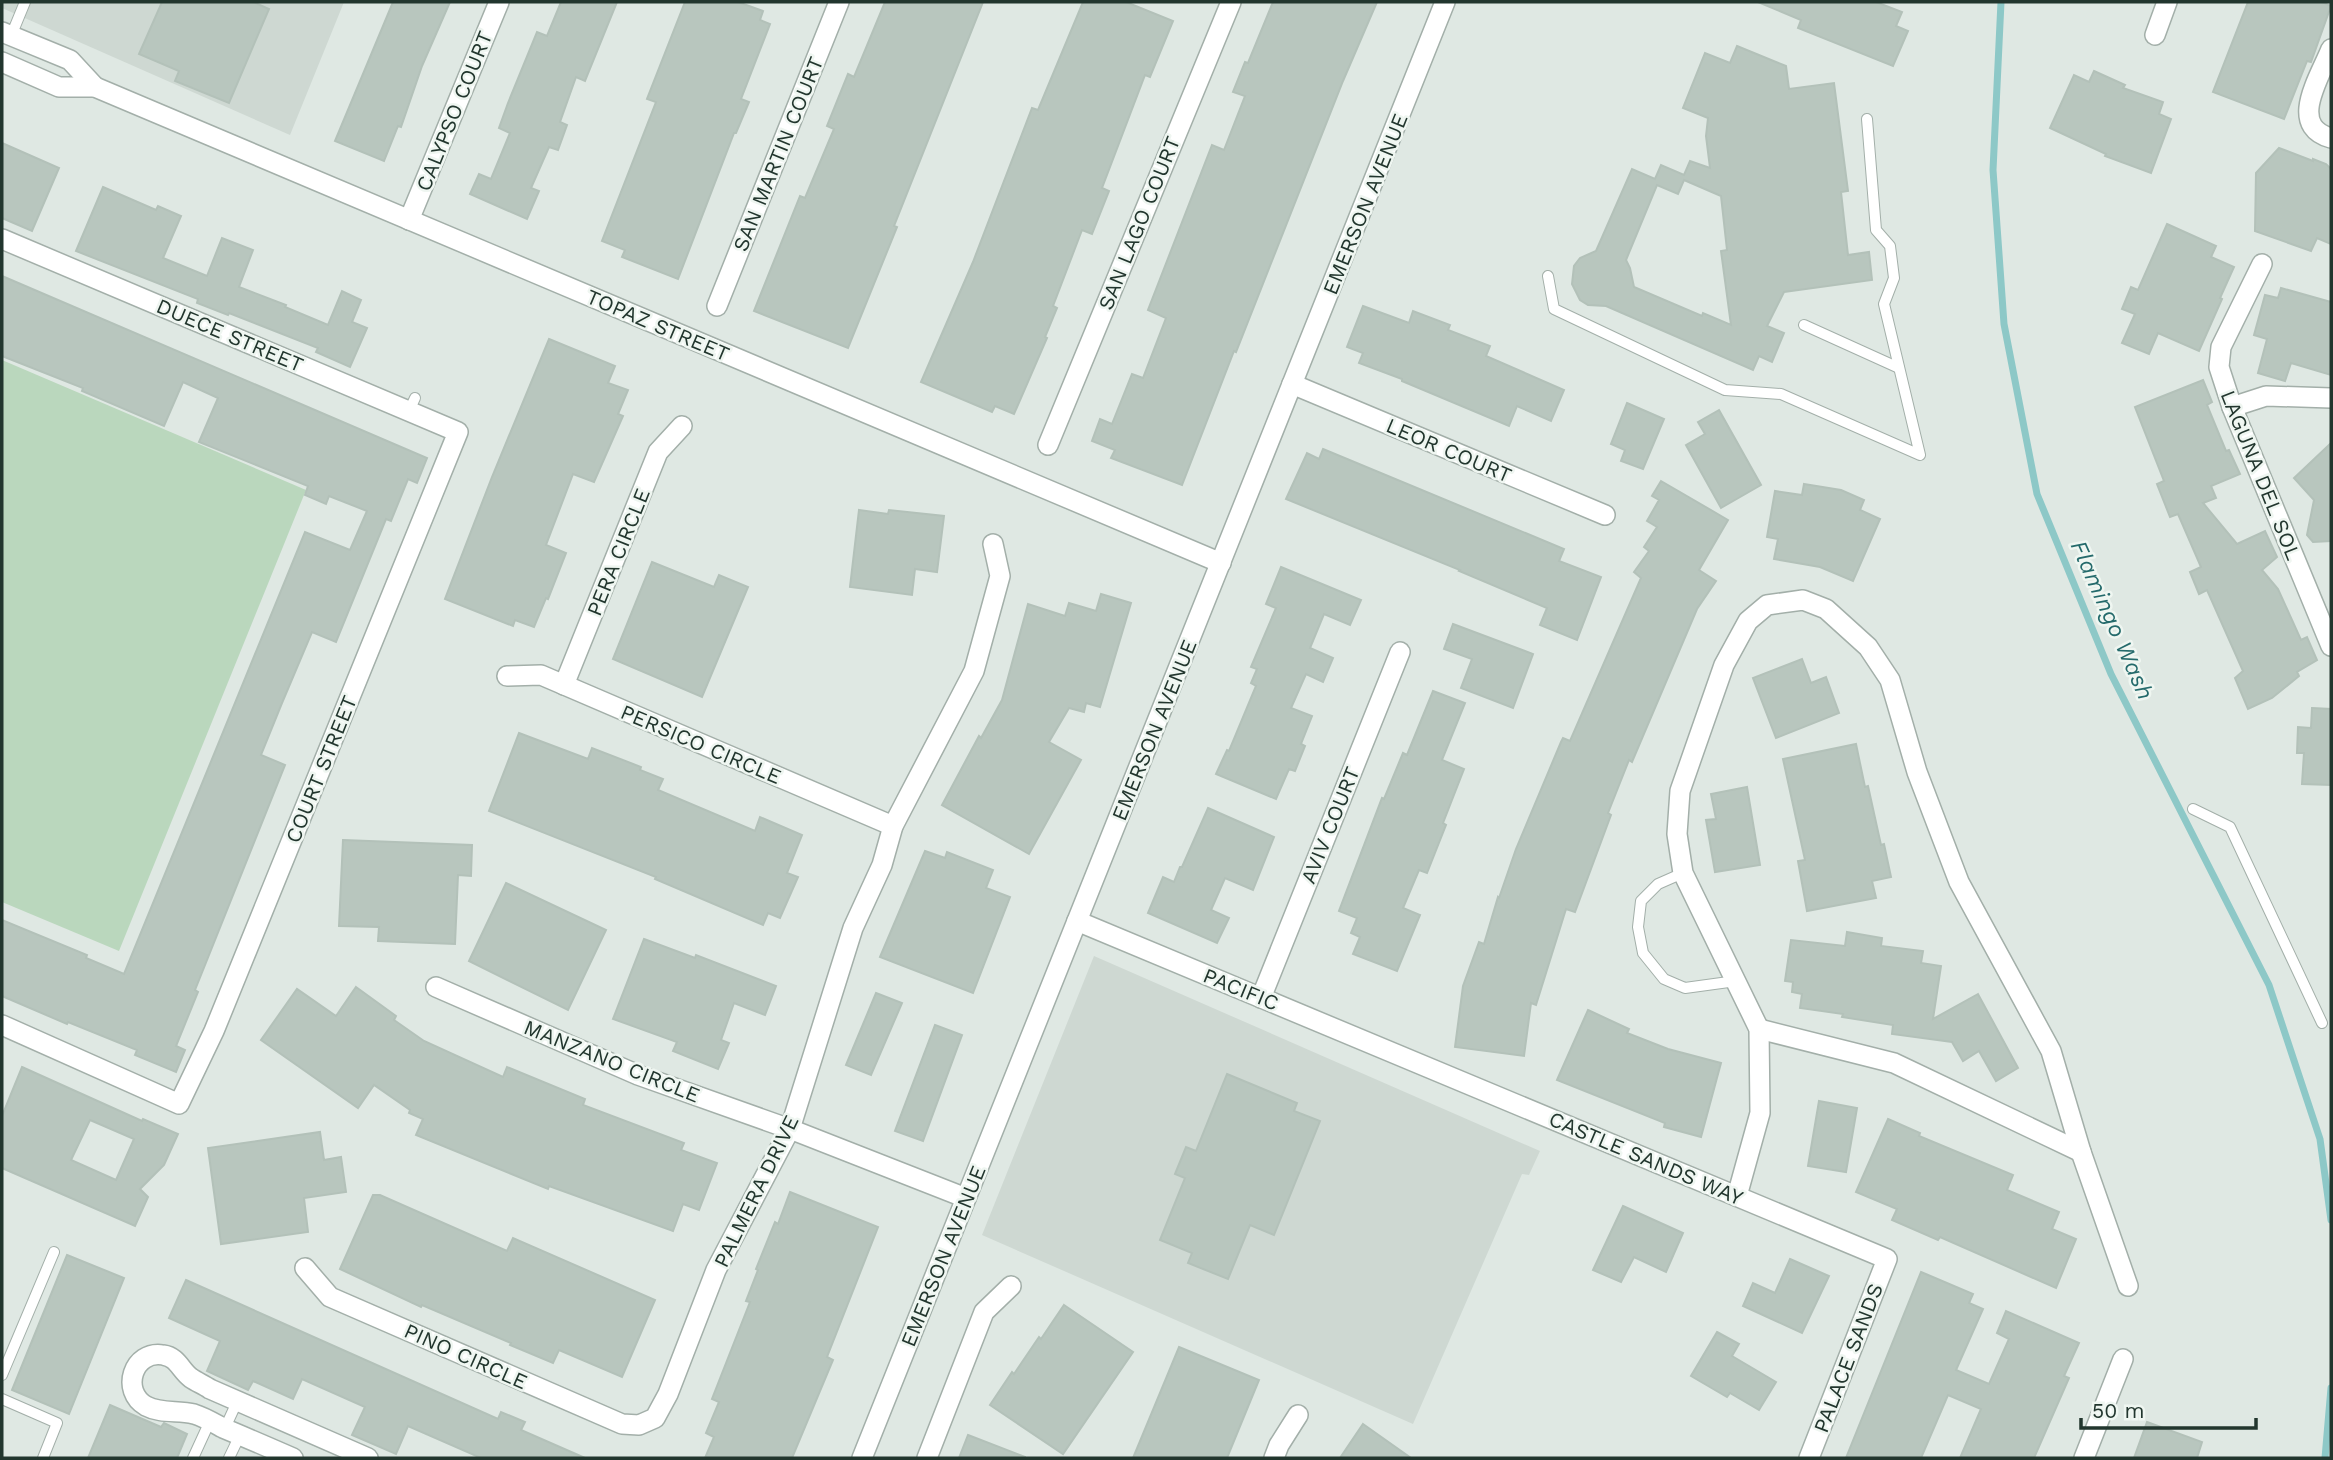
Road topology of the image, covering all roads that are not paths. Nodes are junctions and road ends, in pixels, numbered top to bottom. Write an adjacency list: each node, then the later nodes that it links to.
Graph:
1 (25, 2): 7 (lane)
2 (499, 2): 14 (street, CALYPSO COURT)
3 (839, 2): 18 (street, SAN MARTIN COURT)
4 (1231, 2): 26 (street, SAN LAGO COURT)
5 (1445, 2): 21 (street, EMERSON AVENUE)
6 (2166, 2): 8 (street)
7 (7, 34): 11 (street, TOPAZ STREET)
8 (2154, 35)
9 (2331, 49): 13 (street)
10 (2, 62): 11 (street, TOPAZ STREET)
11 (95, 87): 14 (street, TOPAZ STREET)
12 (1867, 118): 20 (lane)
13 (2331, 138)
14 (409, 220): 29 (street, TOPAZ STREET)
15 (2, 239): 25 (street, DUECE STREET)
16 (2262, 264): 23 (street, LAGUNA DEL SOL)
17 (1548, 276): 20 (lane)
18 (717, 306)
19 (1804, 326): 20 (lane)
20 (1899, 368)
21 (1292, 384): 27 (street, LEOR COURT); 29 (street, EMERSON AVENUE)
22 (2331, 398): 23 (street)
23 (2232, 407): 30 (street, LAGUNA DEL SOL)
24 (682, 426): 33 (street, PERA CIRCLE)
25 (458, 432): 42 (street, COURT STREET)
26 (1048, 445)
27 (1605, 515)
28 (993, 544): 35 (street, PALMERA DRIVE)
29 (1221, 563): 37 (street, EMERSON AVENUE)
30 (2331, 646)
31 (1399, 652): 40 (street, AVIV COURT)
32 (507, 676): 33 (street, PERSICO CIRCLE)
33 (564, 685): 35 (street, PERSICO CIRCLE)
34 (2193, 809): 41 (lane)
35 (893, 826): 45 (street, PALMERA DRIVE)
36 (1683, 873): 38 (street); 38 (lane); 46 (street)
37 (1077, 921): 40 (street, PACIFIC); 48 (street, EMERSON AVENUE)
38 (1736, 981): 43 (street)
39 (436, 987): 45 (street, MANZANO CIRCLE)
40 (1261, 998): 44 (street, PACIFIC)
41 (2322, 1023)
42 (2, 1025)
43 (1759, 1029): 46 (street); 47 (street)
44 (1404, 1058): 47 (street, CASTLE SANDS WAY)
45 (790, 1129): 48 (street, MANZANO CIRCLE); 59 (street, PALMERA DRIVE)
46 (2081, 1152): 53 (street)
47 (1737, 1196): 50 (street, CASTLE SANDS WAY)
48 (966, 1198): 66 (street, EMERSON AVENUE)
49 (54, 1252): 55 (lane)
50 (1887, 1259): 69 (street, PALACE SANDS)
51 (304, 1268): 59 (street, PINO CIRCLE)
52 (1010, 1286): 67 (street)
53 (2128, 1286)
54 (2123, 1359): 70 (street)
55 (2, 1375)
56 (2, 1399): 61 (lane)
57 (237, 1402): 60 (lane); 60 (street); 65 (street)
58 (1298, 1415): 68 (street)
59 (639, 1425)
60 (225, 1428): 62 (lane); 63 (lane); 64 (street)
61 (43, 1458)
62 (193, 1458)
63 (229, 1458)
64 (293, 1458)
65 (368, 1458)
66 (862, 1458)
67 (927, 1458)
68 (1274, 1458)
69 (1809, 1458)
70 (2084, 1458)

